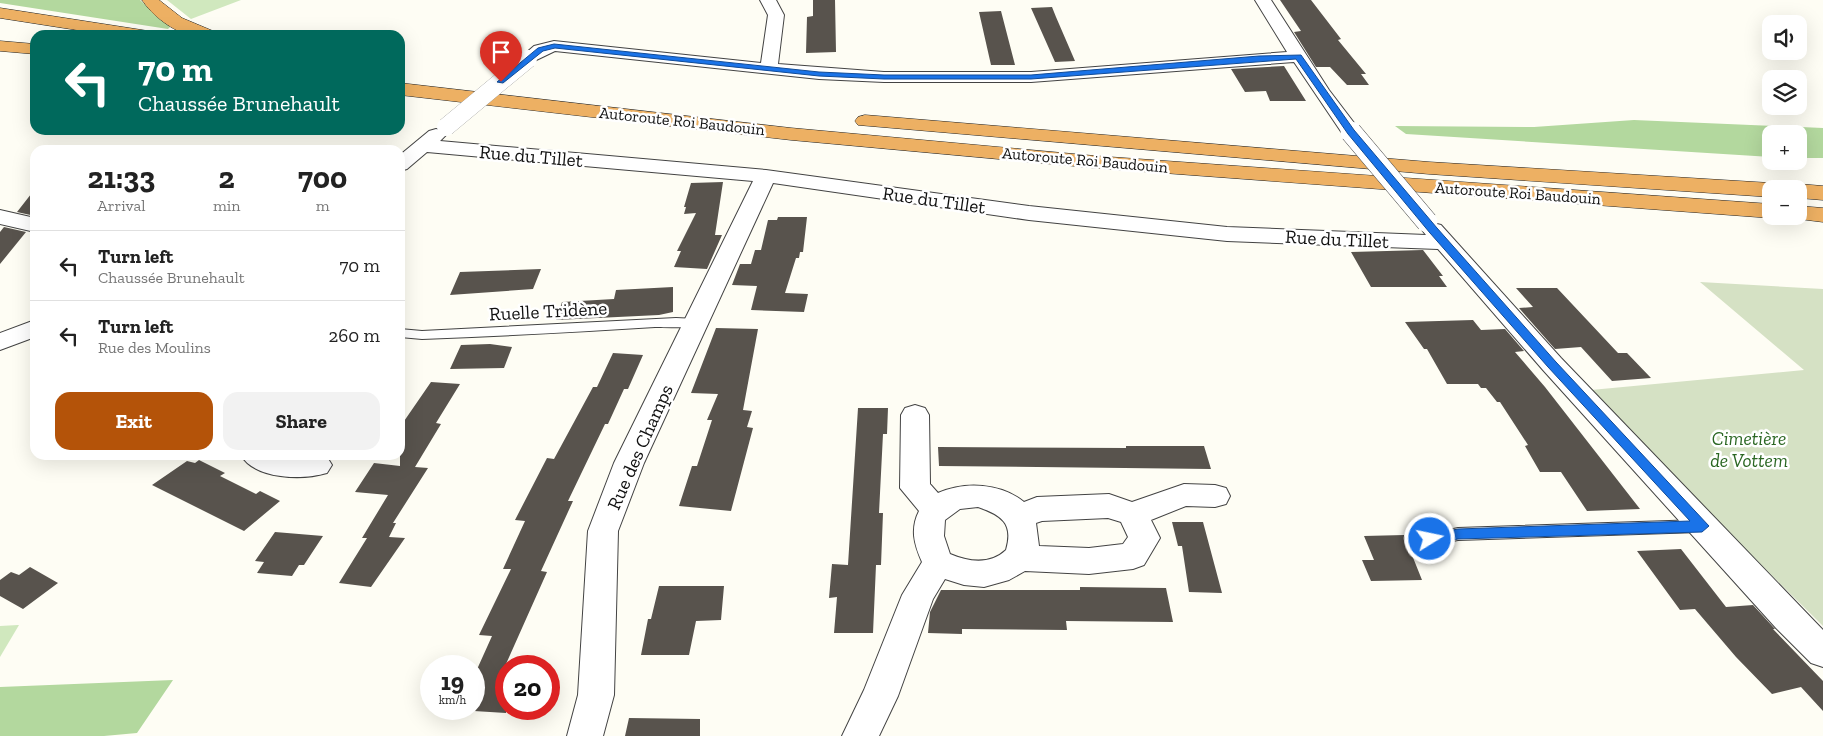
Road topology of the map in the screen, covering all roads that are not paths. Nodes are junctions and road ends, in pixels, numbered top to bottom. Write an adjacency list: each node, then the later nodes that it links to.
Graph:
1 (150, 0): 6 (highway)
2 (768, 0): 12 (street)
3 (1263, 0): 11 (street)
4 (0, 13): 5 (highway)
5 (110, 30)
6 (190, 30)
7 (0, 32): 8 (highway)
8 (30, 36)
9 (0, 46): 10 (highway)
10 (30, 49)
11 (1298, 57): 12 (street); 26 (street, bridge)
12 (769, 68): 15 (street, bridge)
13 (405, 72): 18 (highway, Autoroute Roi Baudouin)
14 (405, 90): 21 (highway, Autoroute Roi Baudouin)
15 (424, 146): 16 (street); 17 (street, Rue du Tillet)
16 (405, 161)
17 (766, 176): 26 (street, Rue du Tillet); 27 (street, Rue des Champs)
18 (1762, 189)
19 (1807, 192): 20 (highway)
20 (1823, 193)
21 (1762, 210)
22 (1807, 214): 23 (highway)
23 (1823, 215)
24 (0, 217): 25 (street)
25 (30, 223)
26 (1436, 232): 38 (street)
27 (697, 323): 29 (lane, Ruelle Tridène); 43 (street, Rue des Champs)
28 (30, 330): 30 (street)
29 (405, 333)
30 (0, 342)
31 (915, 416): 35 (street)
32 (266, 460): 33 (street)
33 (317, 465)
34 (1214, 496): 36 (street)
35 (936, 510): 37 (street); 41 (street)
36 (1133, 514): 37 (street); 40 (street)
37 (1020, 518): 40 (street)
38 (1702, 526): 39 (lane); 42 (street)
39 (1430, 539)
40 (1019, 558): 41 (street)
41 (938, 563): 44 (street)
42 (1823, 652)
43 (585, 736)
44 (860, 736)

